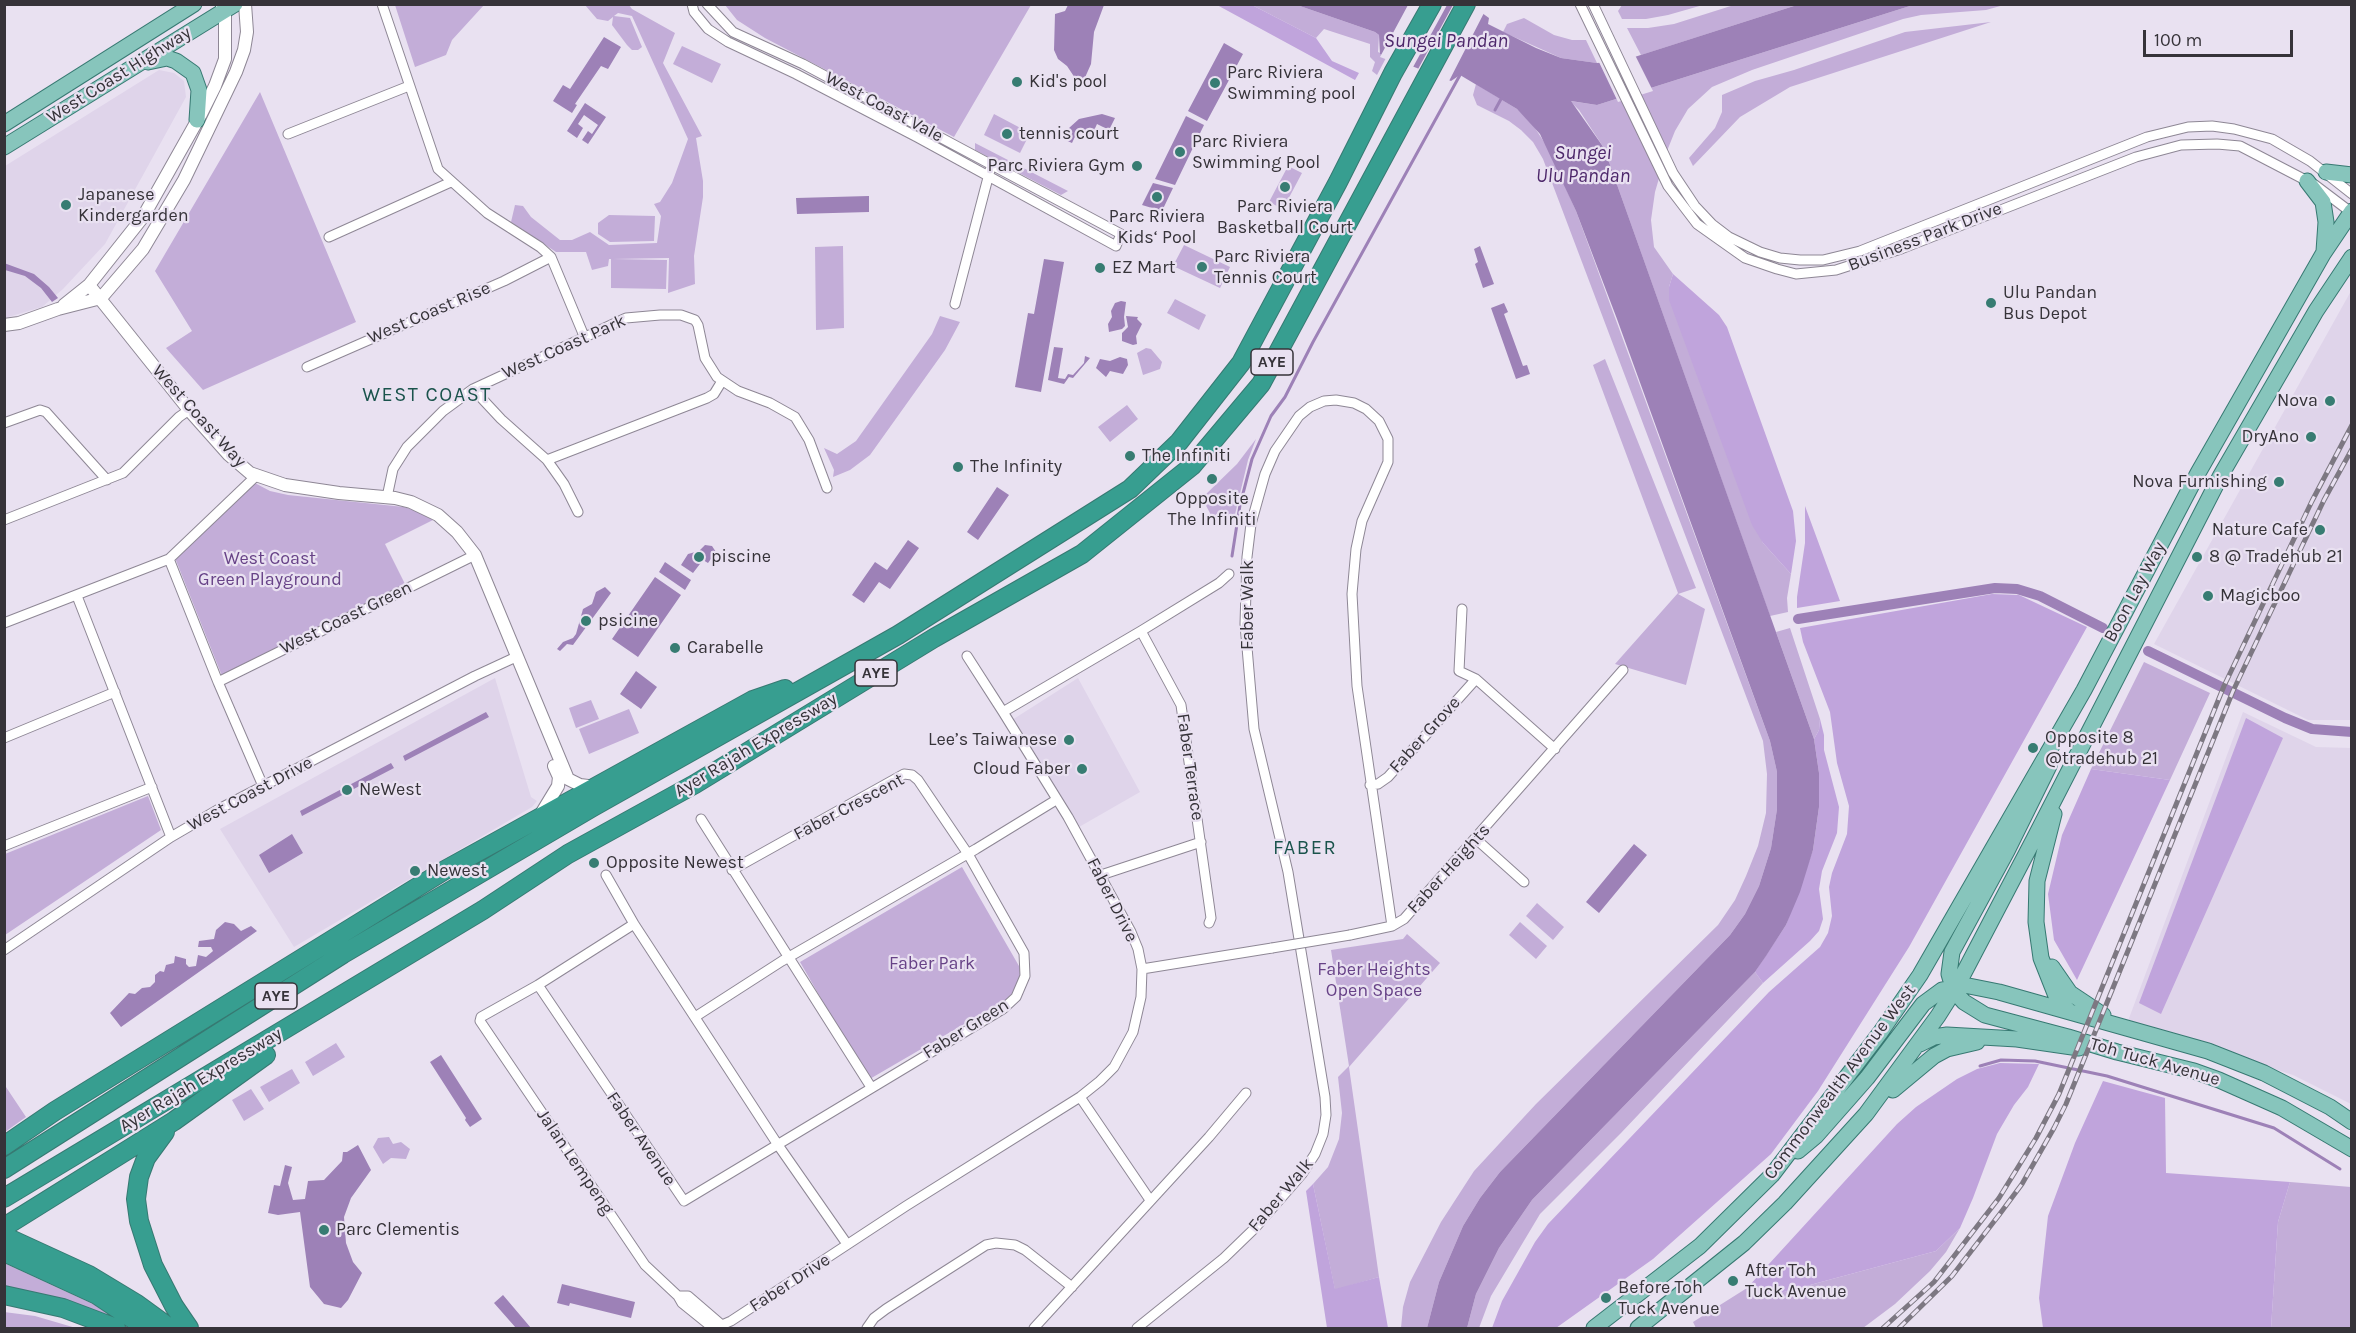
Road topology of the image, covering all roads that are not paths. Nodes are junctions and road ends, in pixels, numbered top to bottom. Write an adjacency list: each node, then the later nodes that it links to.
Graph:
1 (194, 4): 14 (main road, West Coast Highway)
2 (245, 4): 33 (street)
3 (382, 4): 12 (street)
4 (692, 4): 20 (street, West Coast Vale)
5 (707, 4): 17 (street, West Coast Vale)
6 (1432, 4): 61 (highway, Ayer Rajah Expressway / AYE)
7 (1466, 4): 99 (highway, Ayer Rajah Expressway / AYE)
8 (1580, 4): 22 (street, Business Park Drive)
9 (1593, 4): 18 (street, Business Park Drive)
10 (227, 6): 11 (main road, West Coast Highway); 13 (street)
11 (131, 67): 13 (main road); 16 (main road, West Coast Highway)
12 (409, 86): 15 (street); 21 (street)
13 (197, 120): 32 (street)
14 (4, 124)
15 (288, 134)
16 (4, 147)
17 (992, 164): 20 (street); 24 (street, West Coast Vale)
18 (2326, 172): 19 (main road); 23 (street, Business Park Drive)
19 (2352, 175)
20 (988, 176): 26 (street, West Coast Vale); 34 (street)
21 (451, 182): 27 (street); 29 (street)
22 (2307, 182): 25 (street, Business Park Drive); 28 (main road)
23 (2352, 194)
24 (1066, 205): 26 (street); 26 (street, West Coast Vale)
25 (2351, 212): 28 (main road, Boon Lay Way)
26 (1060, 217)
27 (329, 237)
28 (2324, 254): 66 (main road, Boon Lay Way)
29 (551, 257): 38 (street); 39 (street, West Coast Rise)
30 (2352, 257): 36 (main road, Boon Lay Way)
31 (2352, 272): 36 (main road)
32 (89, 285): 33 (street, West Coast Way); 35 (street)
33 (101, 298): 35 (street); 42 (street, West Coast Way)
34 (955, 304)
35 (58, 309): 37 (street)
36 (2316, 311): 69 (main road, Boon Lay Way)
37 (4, 325)
38 (584, 336): 40 (street, West Coast Park); 41 (street, West Coast Park)
39 (307, 367)
40 (722, 381): 44 (street); 47 (street, West Coast Park)
41 (474, 389): 44 (street); 48 (street, West Coast Park)
42 (189, 410): 45 (street, West Coast Way); 46 (street)
43 (4, 423): 46 (street)
44 (547, 460): 49 (street)
45 (256, 476): 48 (street, West Coast Way); 52 (street)
46 (107, 480): 50 (street)
47 (828, 488)
48 (387, 497): 51 (street, West Coast Way)
49 (578, 512)
50 (4, 520)
51 (471, 553): 59 (street, West Coast Way); 63 (street, West Coast Green)
52 (169, 559): 54 (street); 63 (street)
53 (1229, 574): 57 (street)
54 (77, 596): 56 (street); 64 (street)
55 (1462, 609): 62 (street, Faber Grove)
56 (4, 623)
57 (1141, 631): 65 (street); 79 (street, Faber Terrace)
58 (967, 656): 65 (street, Faber Drive)
59 (513, 658): 71 (street, West Coast Drive); 73 (street, West Coast Way); 75 (street, West Coast Way)
60 (1623, 670): 68 (street, Faber Heights)
61 (826, 675): 73 (highway); 112 (highway, Ayer Rajah Expressway / AYE)
62 (1476, 679): 68 (street, Faber Grove); 70 (street, Faber Grove)
63 (218, 682): 71 (street)
64 (115, 692): 67 (street); 72 (street)
65 (1004, 712): 74 (street, Faber Drive)
66 (2068, 719): 93 (main road, Boon Lay Way); 95 (main road)
67 (4, 738)
68 (1556, 749): 78 (street, Faber Heights)
69 (2064, 779): 86 (main road); 95 (main road, Boon Lay Way)
70 (1370, 785): 89 (street, Faber Walk); 130 (street, Faber Walk)
71 (263, 786): 77 (street, West Coast Drive)
72 (153, 787): 77 (street); 80 (street)
73 (596, 787): 75 (highway)
74 (1056, 800): 81 (street); 84 (street, Faber Drive)
75 (539, 817): 110 (highway)
76 (701, 819): 82 (street)
77 (171, 837): 90 (street, West Coast Drive)
78 (1476, 839): 85 (street); 89 (street, Faber Heights)
79 (1201, 842): 84 (street, Faber Terrace); 87 (street, Faber Terrace)
80 (4, 846)
81 (968, 854): 82 (street, Faber Crescent); 91 (street); 103 (street, Faber Green)
82 (732, 870): 91 (street)
83 (606, 875): 88 (street, Faber Drive)
84 (1101, 875): 92 (street, Faber Drive)
85 (1524, 882)
86 (2036, 921): 96 (main road); 98 (main road)
87 (1209, 923)
88 (634, 924): 94 (street); 97 (street, Faber Drive)
89 (1392, 926): 92 (street, Faber Heights, bridge)
90 (4, 950)
91 (790, 957): 97 (street); 103 (street)
92 (1142, 969): 105 (street, Faber Drive)
93 (1920, 975): 113 (main road, Commonwealth Avenue West)
94 (538, 985): 109 (street, Faber Avenue); 123 (street, Jalan Lempeng)
95 (1955, 988): 96 (main road, Toh Tuck Avenue); 101 (main road, Commonwealth Avenue West); 102 (main road, Toh Tuck Avenue); 113 (main road)
96 (2077, 1013): 98 (main road, Toh Tuck Avenue)
97 (695, 1017): 109 (street, Faber Drive)
98 (2121, 1026): 108 (main road, Toh Tuck Avenue)
99 (280, 1034): 107 (highway); 114 (highway, Ayer Rajah Expressway / AYE)
100 (2017, 1039): 101 (main road); 102 (main road); 106 (main road)
101 (1917, 1046): 106 (main road, Commonwealth Avenue West)
102 (2117, 1052): 111 (main road, Toh Tuck Avenue)
103 (871, 1087): 109 (street, Faber Green)
104 (1246, 1093): 115 (street)
105 (1080, 1097): 115 (street); 118 (street, Faber Drive)
106 (1866, 1114): 132 (main road, Commonwealth Avenue West)
107 (174, 1121): 116 (highway); 127 (highway)
108 (2352, 1122)
109 (778, 1145): 118 (street, Faber Drive)
110 (4, 1146)
111 (2351, 1148)
112 (4, 1169)
113 (1772, 1175): 131 (main road, Commonwealth Avenue West)
114 (4, 1198)
115 (1150, 1200): 121 (street)
116 (4, 1227)
117 (4, 1236): 120 (highway)
118 (847, 1244): 123 (street, Faber Drive)
119 (4, 1252): 120 (highway)
120 (84, 1281): 125 (highway); 126 (highway)
121 (1072, 1287): 128 (street); 129 (street)
122 (4, 1295): 124 (highway)
123 (722, 1326)
124 (116, 1329)
125 (146, 1329)
126 (170, 1329)
127 (189, 1329)
128 (867, 1329)
129 (1034, 1329)
130 (1137, 1329)
131 (1594, 1329)
132 (1638, 1329)

